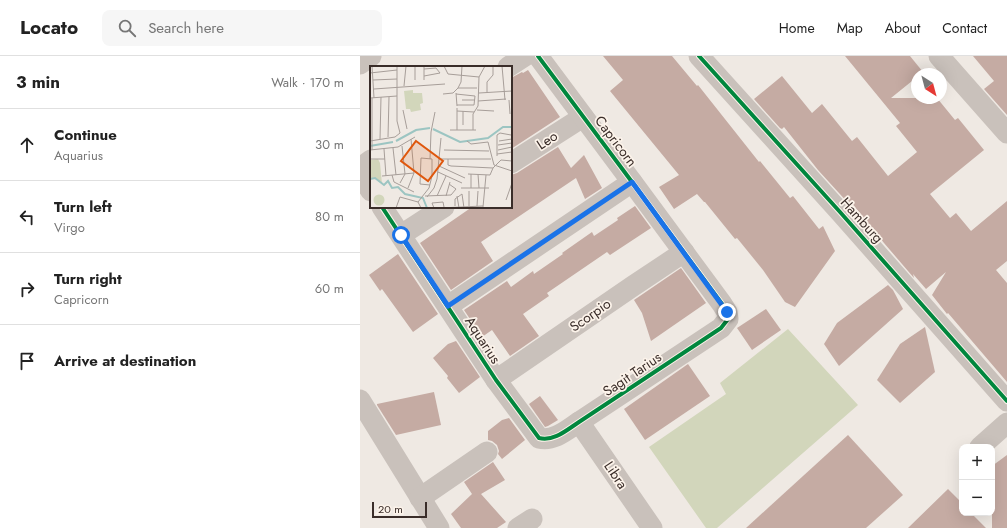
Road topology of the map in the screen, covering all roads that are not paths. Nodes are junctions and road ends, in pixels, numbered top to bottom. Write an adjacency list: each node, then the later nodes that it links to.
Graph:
1 (371, 56): 6 (street)
2 (525, 56): 7 (street)
3 (538, 56): 8 (street, Capricorn)
4 (699, 56): 24 (street, Hamburg)
5 (939, 56): 9 (street)
6 (360, 64)
7 (510, 66)
8 (583, 116): 11 (street, Leo); 14 (street, Capricorn)
9 (1007, 133)
10 (370, 161): 12 (street)
11 (512, 162)
12 (360, 168)
13 (360, 175): 15 (street)
14 (632, 182): 19 (street, Capricorn); 20 (street)
15 (370, 190)
16 (383, 208): 18 (street, Aquarius)
17 (442, 208): 18 (street)
18 (401, 235): 20 (street, Aquarius)
19 (684, 252): 21 (street, Capricorn); 22 (street, Scorpio)
20 (448, 306): 22 (street, Aquarius)
21 (728, 319): 25 (street, Sagit Tarius)
22 (496, 380): 27 (street, Aquarius)
23 (360, 400): 30 (street)
24 (1007, 401)
25 (580, 422): 27 (street, Sagit Tarius); 32 (street, Libra)
26 (1007, 423): 28 (street)
27 (545, 439)
28 (983, 444)
29 (487, 452): 30 (street)
30 (420, 498): 31 (street)
31 (430, 524)
32 (652, 528)

